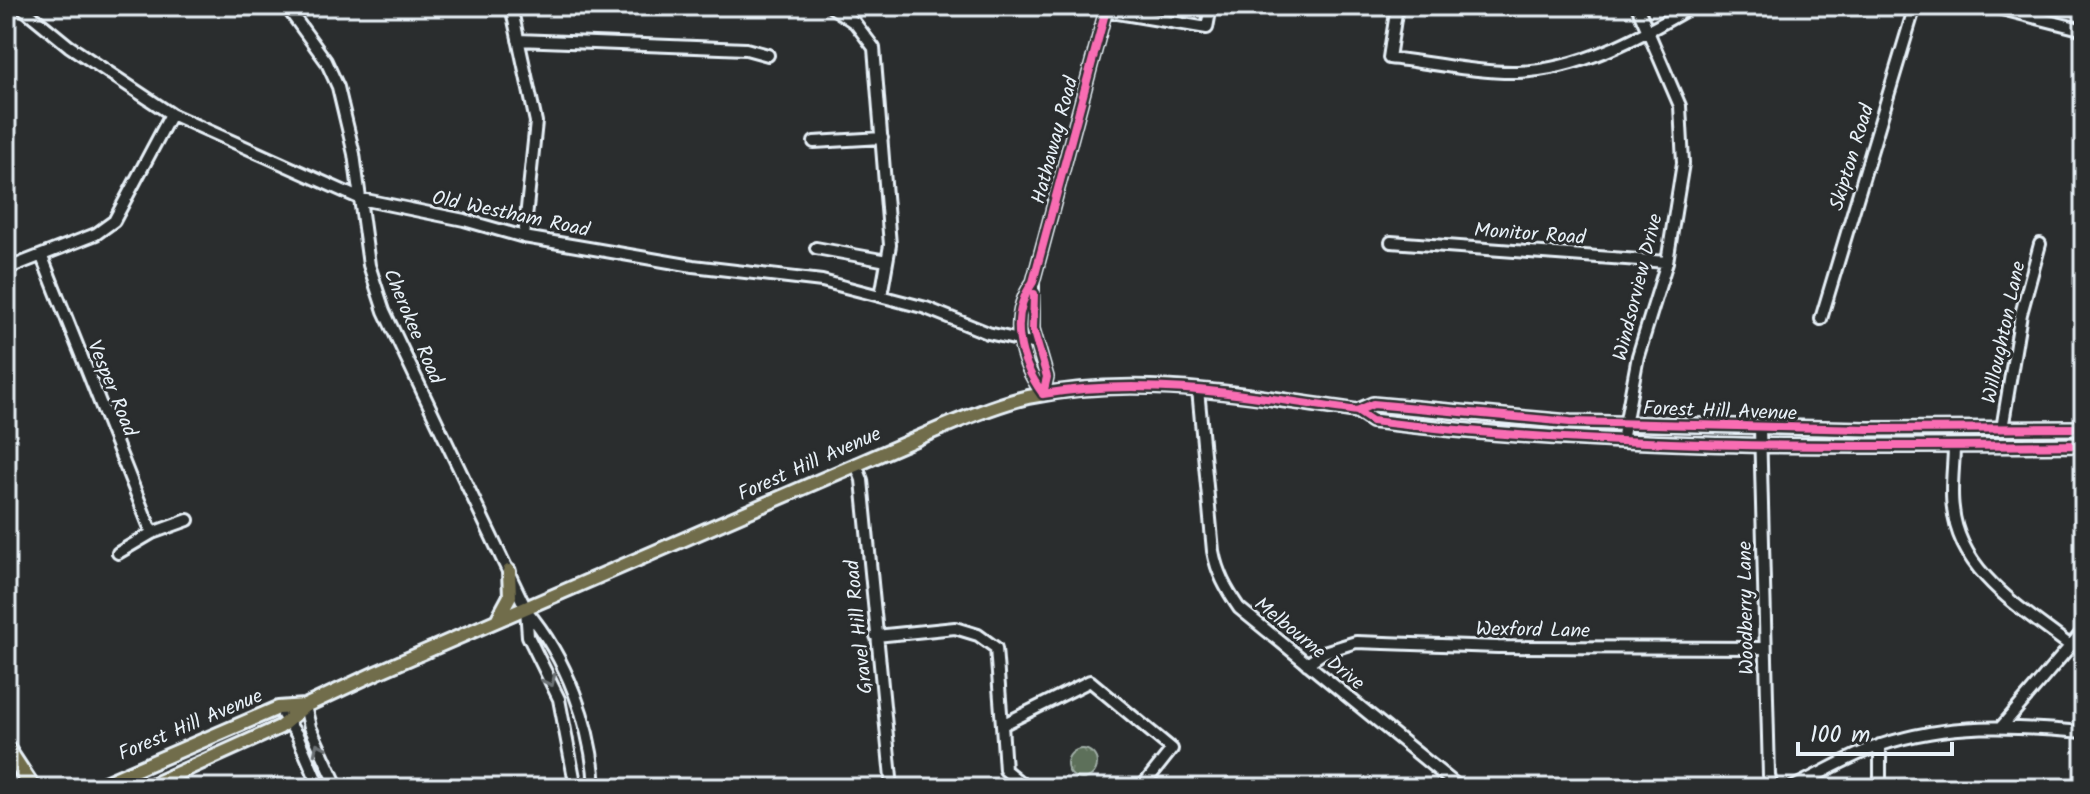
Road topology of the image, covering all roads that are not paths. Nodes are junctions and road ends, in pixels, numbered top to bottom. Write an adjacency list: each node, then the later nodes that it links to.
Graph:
1 (20, 6): 16 (street, Old Westham Road)
2 (286, 6): 19 (street, Cherokee Road)
3 (511, 6): 14 (street)
4 (830, 6): 17 (street)
5 (1211, 6): 11 (street)
6 (1397, 6): 13 (street)
7 (1637, 6): 13 (street, Windsorview Drive)
8 (1693, 6): 13 (street)
9 (1915, 6): 30 (street, Skipton Road)
10 (1990, 6): 12 (street)
11 (1107, 8): 28 (street, Hathaway Road)
12 (2084, 30)
13 (1648, 33): 26 (street, Windsorview Drive)
14 (518, 40): 15 (street); 20 (street)
15 (768, 55)
16 (171, 114): 19 (street, Old Westham Road); 24 (street)
17 (882, 138): 18 (street); 25 (street)
18 (814, 142)
19 (361, 199): 20 (street, Old Westham Road); 48 (street, Cherokee Road)
20 (524, 237): 29 (street, Old Westham Road)
21 (1391, 242): 26 (street, Monitor Road)
22 (2040, 244): 39 (street, Willoughton Lane)
23 (816, 248): 25 (street)
24 (42, 257): 27 (street); 46 (street, Vesper Road)
25 (887, 261): 29 (street)
26 (1667, 262): 36 (street, Windsorview Drive)
27 (6, 269)
28 (1033, 282): 31 (street, Hathaway Road); 32 (street, Hathaway Road)
29 (881, 296): 31 (street, Old Westham Road)
30 (1821, 319)
31 (1019, 340): 32 (street, Old Westham Road); 34 (street, Hathaway Road)
32 (1036, 344): 34 (street, Hathaway Road)
33 (1198, 389): 34 (main road, Forest Hill Avenue); 35 (main road, Forest Hill Avenue); 55 (street, Melbourne Drive)
34 (1043, 394): 44 (main road, Forest Hill Avenue)
35 (1357, 411): 36 (main road, Forest Hill Avenue); 40 (main road, Forest Hill Avenue)
36 (1625, 423): 37 (main road, Forest Hill Avenue); 40 (street, Windsorview Drive)
37 (1760, 427): 39 (main road, Forest Hill Avenue); 41 (street, Woodberry Lane)
38 (2084, 428): 39 (main road, Forest Hill Avenue)
39 (2002, 429)
40 (1622, 441): 41 (main road, Forest Hill Avenue)
41 (1760, 445): 43 (main road, Forest Hill Avenue); 54 (street, Woodberry Lane)
42 (2084, 445): 43 (main road, Forest Hill Avenue)
43 (1954, 446): 53 (street)
44 (856, 464): 49 (main road, Forest Hill Avenue); 52 (street, Gravel Hill Road)
45 (188, 520): 46 (street)
46 (152, 533): 47 (street)
47 (118, 553)
48 (509, 571): 49 (street, Cherokee Road); 50 (main road)
49 (526, 609): 50 (main road, Forest Hill Avenue); 69 (street, Cherokee Road, one-way to 69); 70 (street, Cherokee Road)
50 (495, 622): 56 (main road, Forest Hill Avenue)
51 (2084, 630): 53 (street)
52 (876, 636): 59 (street); 71 (street, Gravel Hill Road)
53 (2069, 645): 60 (street)
54 (1764, 648): 55 (street, Wexford Lane); 75 (street, Woodberry Lane)
55 (1307, 664): 74 (street, Melbourne Drive)
56 (305, 706): 57 (main road, Forest Hill Avenue); 58 (main road, Forest Hill Avenue); 68 (street, one-way to 56)
57 (278, 708): 58 (street); 65 (main road, Forest Hill Avenue)
58 (287, 721): 66 (main road, Forest Hill Avenue); 67 (street)
59 (1002, 725): 72 (street); 73 (street)
60 (2003, 725): 61 (street); 62 (street)
61 (2084, 732)
62 (1880, 745): 76 (street); 77 (street)
63 (6, 747): 64 (highway)
64 (33, 788)
65 (93, 788)
66 (145, 788)
67 (320, 788)
68 (338, 788)
69 (576, 788)
70 (595, 788)
71 (892, 788)
72 (1027, 788)
73 (1141, 788)
74 (1460, 788)
75 (1772, 788)
76 (1791, 788)
77 (1880, 788)

